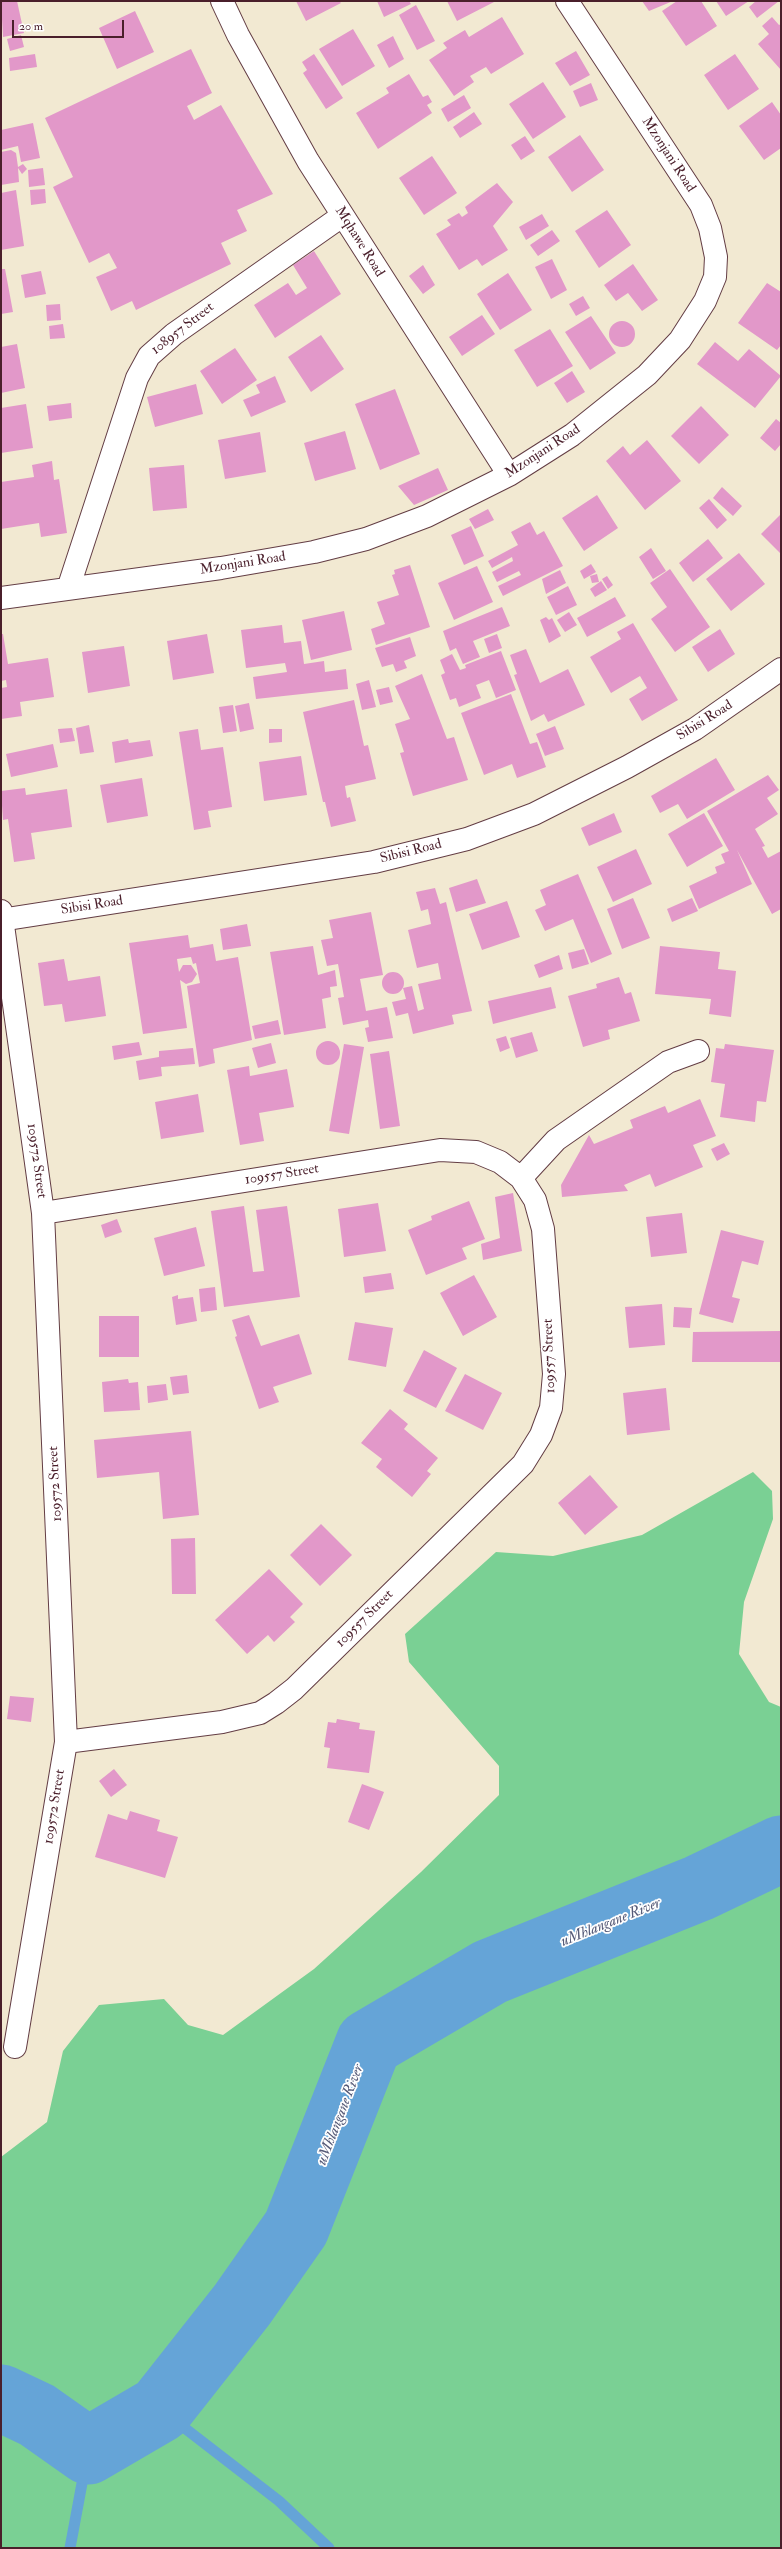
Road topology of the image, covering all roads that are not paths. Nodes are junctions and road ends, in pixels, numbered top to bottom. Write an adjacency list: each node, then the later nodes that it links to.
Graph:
1 (222, 1): 3 (street, Mqhawe Road)
2 (567, 1): 4 (street, Mzonjani Road)
3 (342, 216): 4 (street, Mqhawe Road); 5 (street, 108957 Street)
4 (510, 475): 5 (street, Mzonjani Road)
5 (68, 589): 6 (street, Mzonjani Road)
6 (1, 598)
7 (781, 669): 8 (street, Sibisi Road)
8 (1, 917): 11 (street, 109572 Street)
9 (698, 1051): 10 (street)
10 (521, 1178): 11 (street, 109557 Street); 12 (street, 109557 Street)
11 (43, 1213): 12 (street, 109572 Street)
12 (66, 1742): 13 (street, 109572 Street)
13 (15, 2047)

